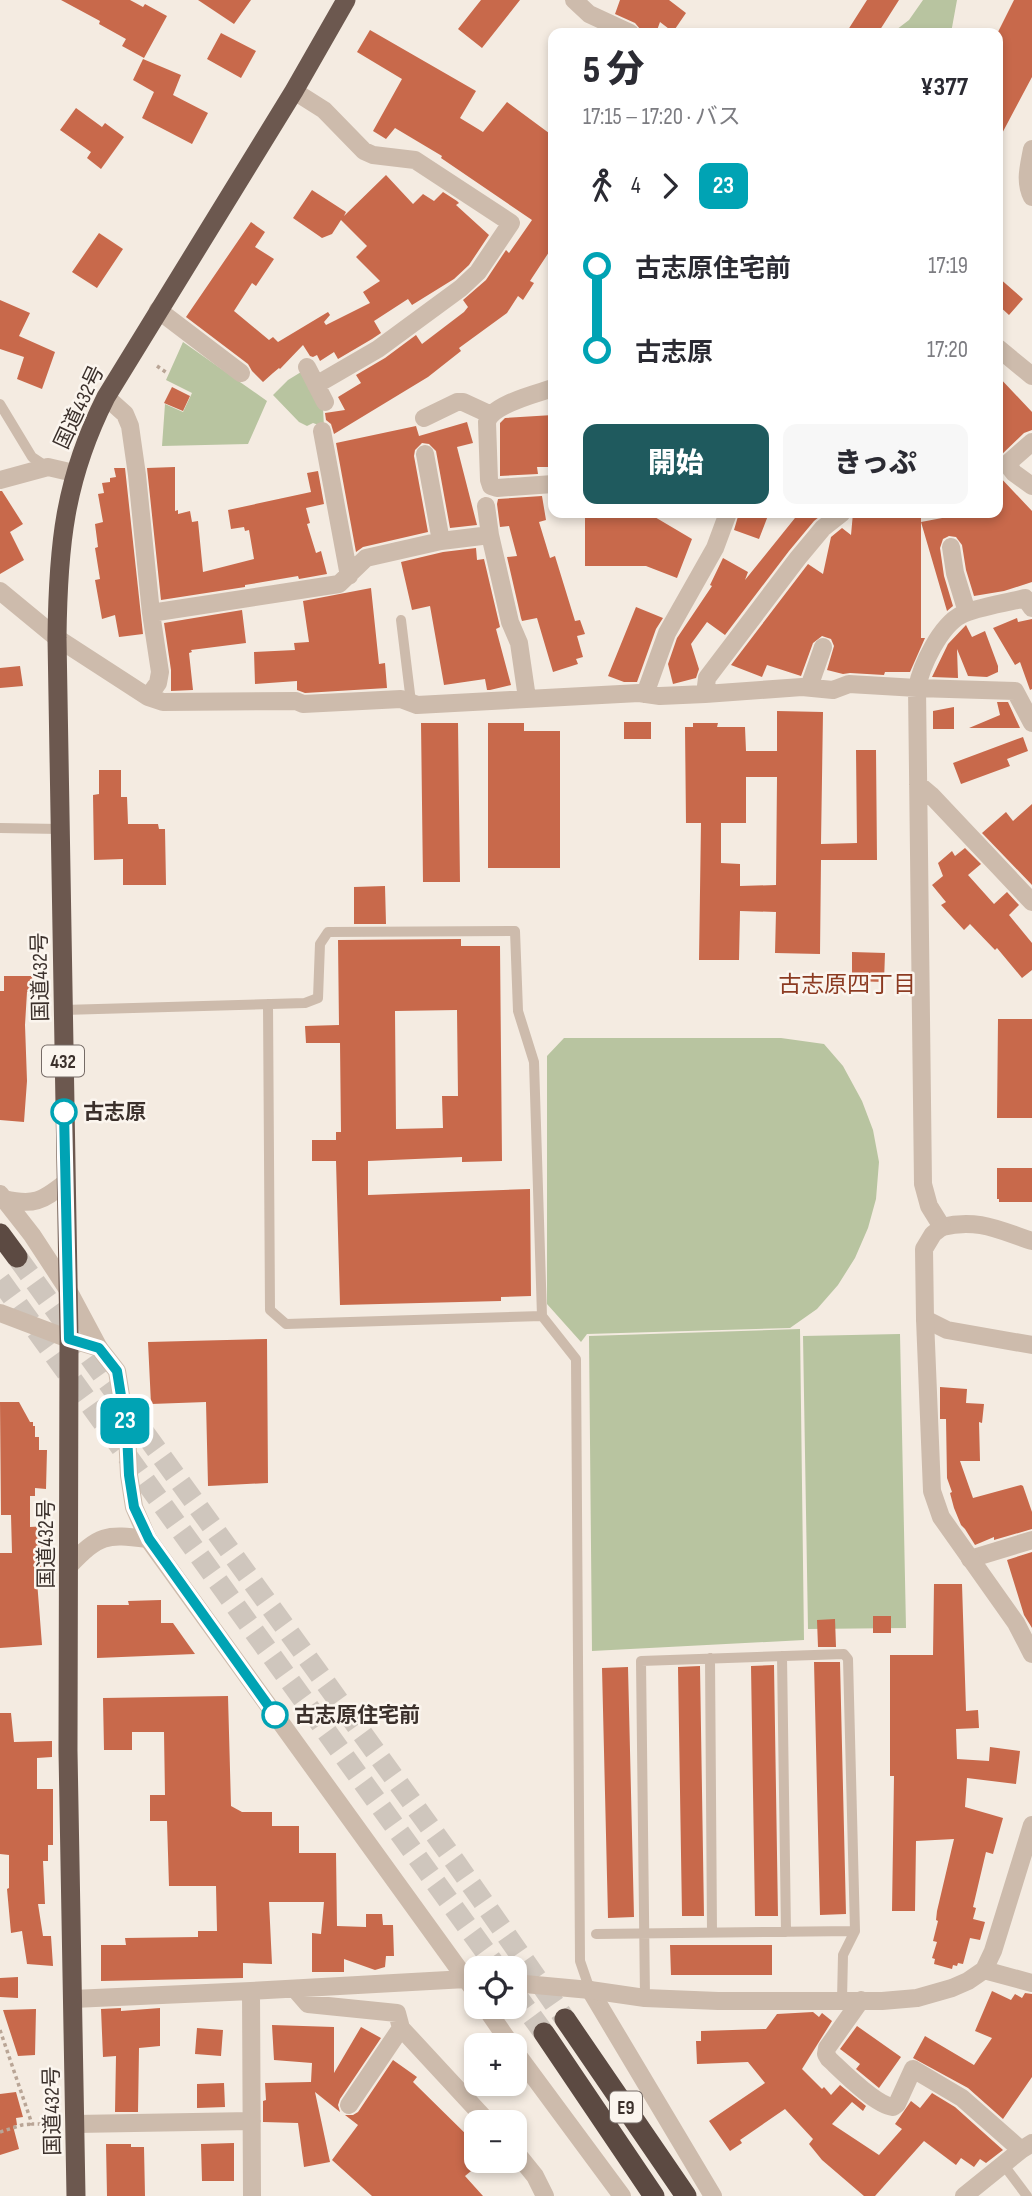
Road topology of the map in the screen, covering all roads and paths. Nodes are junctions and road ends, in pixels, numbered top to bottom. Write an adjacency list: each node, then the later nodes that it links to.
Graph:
1 (346, 0): 4 (highway, 国道432号 / 432)
2 (573, 0): 3 (street)
3 (619, 28)
4 (293, 91): 7 (highway, 国道432号 / 432); 14 (street)
5 (1032, 149): 6 (street)
6 (1032, 197)
7 (158, 310): 12 (street); 16 (highway, 国道432号 / 432)
8 (1003, 352): 13 (street)
9 (157, 366): 11 (path)
10 (307, 367): 14 (street)
11 (167, 373)
12 (241, 373)
13 (1032, 376)
14 (316, 384): 17 (street)
15 (548, 390): 19 (street)
16 (106, 397): 27 (highway, 国道432号 / 432); 41 (street)
17 (325, 402)
18 (0, 404): 24 (lane)
19 (489, 415): 20 (street); 29 (street)
20 (424, 418)
21 (322, 430): 37 (street)
22 (1032, 442): 25 (street)
23 (425, 454): 35 (street)
24 (47, 467): 27 (street); 28 (street)
25 (1003, 467)
26 (1003, 468): 30 (street)
27 (74, 473): 43 (highway, 国道432号 / 432)
28 (0, 480)
29 (548, 484)
30 (1032, 486)
31 (486, 506): 34 (street)
32 (726, 518): 47 (street)
33 (836, 518): 48 (street)
34 (490, 535): 35 (street); 50 (street)
35 (441, 541): 37 (street)
36 (951, 547): 40 (street)
37 (349, 576): 41 (street)
38 (0, 592): 43 (street)
39 (1032, 608): 40 (street)
40 (967, 612): 46 (street)
41 (151, 613): 49 (street)
42 (401, 620): 51 (lane)
43 (57, 638): 49 (street); 55 (highway, 国道432号 / 432)
44 (822, 647): 45 (street)
45 (809, 687): 46 (street); 48 (street)
46 (917, 688): 52 (street); 53 (street)
47 (645, 694): 48 (street); 50 (street)
48 (705, 694)
49 (148, 697): 51 (street)
50 (527, 698): 51 (street)
51 (411, 702)
52 (1032, 723)
53 (918, 784): 56 (street); 61 (street)
54 (0, 828): 55 (lane)
55 (60, 829): 58 (highway, 国道432号 / 432)
56 (1032, 902)
57 (268, 1004): 58 (lane); 66 (lane); 66 (lane)
58 (63, 1010): 59 (highway, 国道432号 / 432)
59 (65, 1183): 60 (street); 65 (highway, 国道432号 / 432)
60 (2, 1197): 65 (street)
61 (942, 1227): 63 (street); 68 (street)
62 (0, 1234): 64 (highway)
63 (1032, 1241)
64 (17, 1257)
65 (68, 1290): 69 (highway, 国道432号 / 432); 71 (street)
66 (542, 1316): 91 (lane)
67 (2, 1317): 69 (street)
68 (925, 1319): 70 (street); 74 (street)
69 (69, 1339): 71 (street); 75 (highway, 国道432号 / 432)
70 (1032, 1345)
71 (99, 1348): 72 (street)
72 (149, 1539): 75 (street); 86 (street)
73 (1032, 1540): 74 (street)
74 (971, 1559): 76 (street)
75 (69, 1566): 94 (highway, 国道432号 / 432)
76 (1032, 1654)
77 (782, 1656): 78 (lane); 80 (lane); 81 (lane)
78 (710, 1658): 82 (lane); 83 (lane)
79 (1032, 1825): 85 (street)
80 (855, 1931): 81 (lane); 95 (lane)
81 (786, 1932): 83 (lane)
82 (644, 1933): 83 (lane); 84 (lane); 93 (lane)
83 (712, 1933)
84 (596, 1934)
85 (984, 1970): 87 (street); 96 (street)
86 (464, 1972)
87 (1032, 1983)
88 (464, 1984): 90 (street)
89 (527, 1984): 91 (street)
90 (295, 1989): 92 (street); 98 (street)
91 (590, 1990): 93 (street); 117 (street)
92 (251, 1991): 94 (street); 104 (street)
93 (645, 1998): 95 (street)
94 (73, 1999): 106 (highway, 国道432号 / 432)
95 (842, 2000): 96 (street)
96 (861, 2000): 108 (street)
97 (565, 2019): 116 (highway, E9)
98 (401, 2028): 102 (street); 103 (street)
99 (0, 2031): 105 (path)
100 (544, 2033): 115 (highway, E9)
101 (527, 2067): 114 (street)
102 (349, 2105)
103 (477, 2110)
104 (252, 2121): 106 (street); 112 (street)
105 (32, 2124): 106 (path); 107 (path)
106 (75, 2124): 111 (highway, 国道432号 / 432)
107 (0, 2132)
108 (1026, 2146): 109 (street)
109 (1003, 2164): 118 (street); 119 (lane)
110 (527, 2166): 113 (street)
111 (76, 2196)
112 (253, 2196)
113 (545, 2196)
114 (622, 2196)
115 (654, 2196)
116 (685, 2196)
117 (713, 2196)
118 (964, 2196)
119 (1027, 2196)

